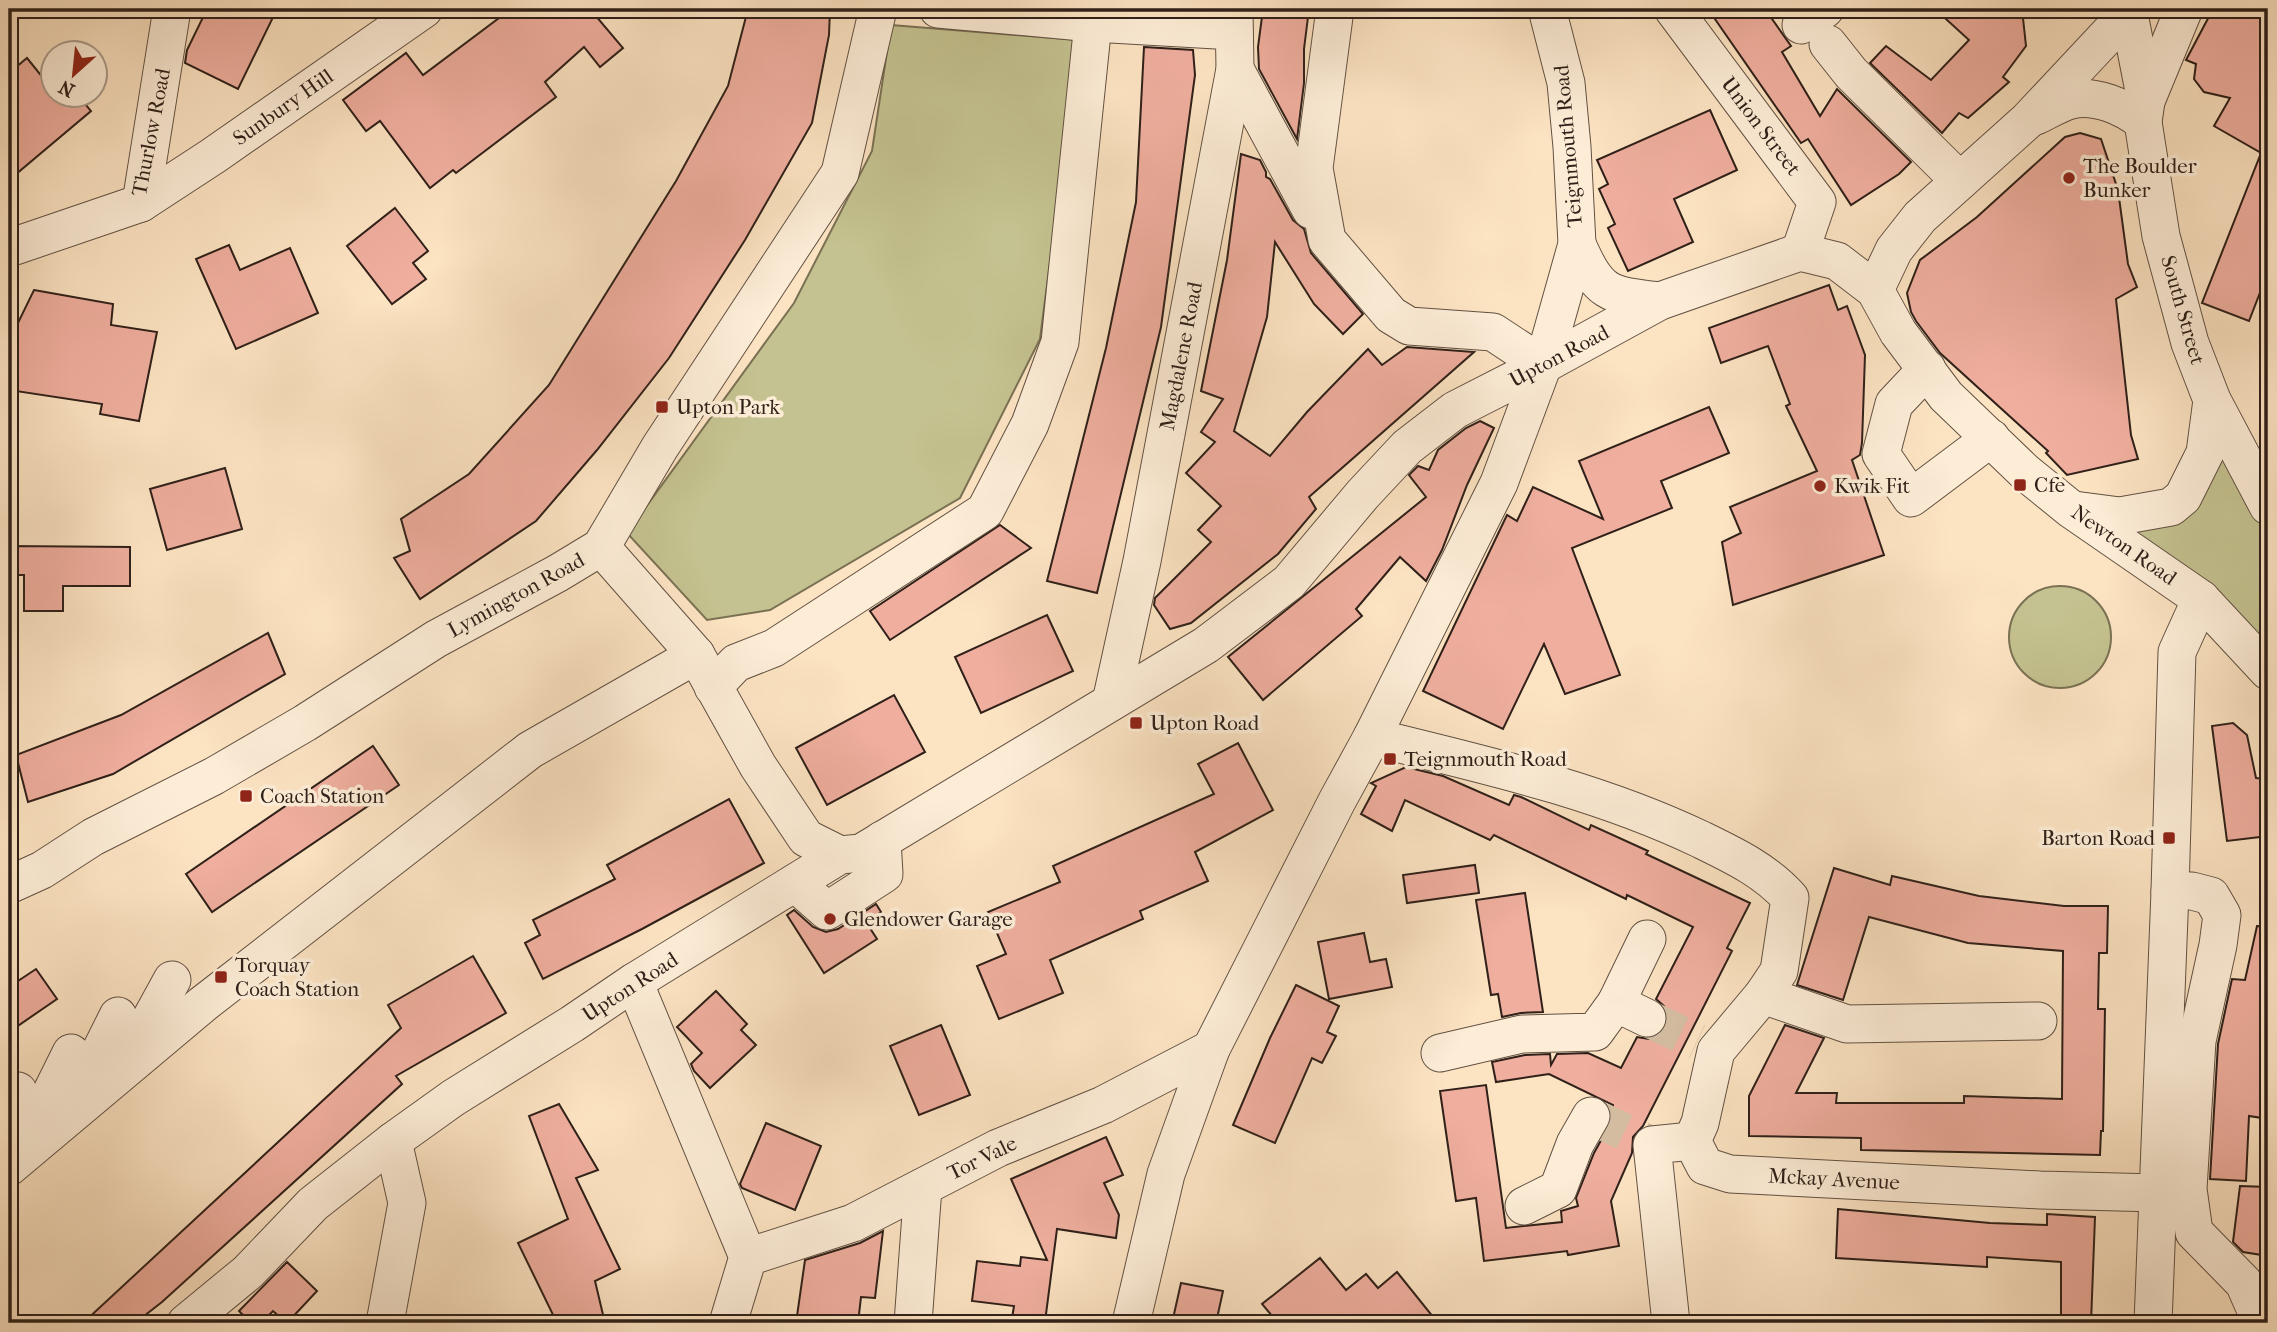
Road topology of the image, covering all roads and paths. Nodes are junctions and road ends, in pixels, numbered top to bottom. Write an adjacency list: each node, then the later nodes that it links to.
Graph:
1 (172, 9): 17 (street, Thurlow Road)
2 (424, 9): 17 (street, Sunbury Hill)
3 (878, 9): 31 (street, Lymington Road)
4 (938, 9): 11 (street)
5 (1335, 9): 18 (street)
6 (1547, 9): 19 (street, Teignmouth Road)
7 (1673, 9): 21 (street, Union Street)
8 (2184, 9): 14 (street)
9 (2130, 10): 14 (street, South Street); 15 (street)
10 (1234, 20): 11 (street); 13 (street, Magdalene Road)
11 (1093, 23): 35 (street)
12 (1818, 26): 16 (street)
13 (1236, 69): 18 (street); 36 (street, Magdalene Road)
14 (2144, 112): 15 (street); 26 (street, South Street)
15 (2028, 120): 16 (street)
16 (1960, 181): 22 (street)
17 (141, 203): 20 (street, Thurlow Road)
18 (1327, 240): 24 (street)
19 (1577, 244): 23 (street, Teignmouth Road); 24 (street, Teignmouth Road)
20 (9, 246)
21 (1800, 252): 22 (street); 23 (street, Upton Road)
22 (1875, 290): 25 (street, Newton Road)
23 (1660, 301): 24 (street, Upton Road)
24 (1543, 365): 36 (street, Upton Road); 37 (street, Teignmouth Road)
25 (1927, 369): 27 (street, Newton Road); 27 (street)
26 (2212, 400): 28 (street, South Street); 30 (street)
27 (1991, 438): 30 (street, Newton Road)
28 (2252, 446): 29 (street, South Street)
29 (2268, 506)
30 (2072, 510): 32 (street, Newton Road)
31 (601, 547): 33 (street); 41 (street, Lymington Road)
32 (2201, 599): 34 (street, Newton Road); 42 (street)
33 (696, 655): 35 (street); 52 (street)
34 (2268, 671)
35 (713, 687): 39 (street)
36 (1111, 702): 38 (street, Upton Road)
37 (1372, 737): 46 (street); 49 (street, Teignmouth Road)
38 (882, 839): 39 (street, Upton Road); 40 (street)
39 (840, 855): 40 (street, Upton Road)
40 (796, 883): 45 (street, Upton Road)
41 (9, 885)
42 (2171, 891): 59 (street); 62 (street)
43 (1647, 939): 51 (street)
44 (172, 980): 52 (street)
45 (634, 982): 55 (street, Upton Road); 61 (street)
46 (1763, 995): 48 (street); 56 (street)
47 (118, 1016): 54 (street)
48 (2038, 1021)
49 (1211, 1049): 58 (street, Tor Vale); 67 (street, Teignmouth Road)
50 (71, 1053): 57 (street)
51 (1440, 1053)
52 (121, 1073): 54 (street)
53 (1591, 1116): 60 (street)
54 (66, 1119): 57 (street)
55 (393, 1141): 63 (street, Upton Road); 64 (street)
56 (1692, 1141): 59 (street, Mckay Avenue); 68 (street)
57 (14, 1163)
58 (923, 1187): 61 (street, Tor Vale); 66 (street)
59 (2158, 1193): 69 (street)
60 (1524, 1206)
61 (748, 1257): 65 (street)
62 (2261, 1322)
63 (186, 1323)
64 (384, 1323)
65 (728, 1323)
66 (912, 1323)
67 (1131, 1323)
68 (1671, 1323)
69 (2153, 1323)

